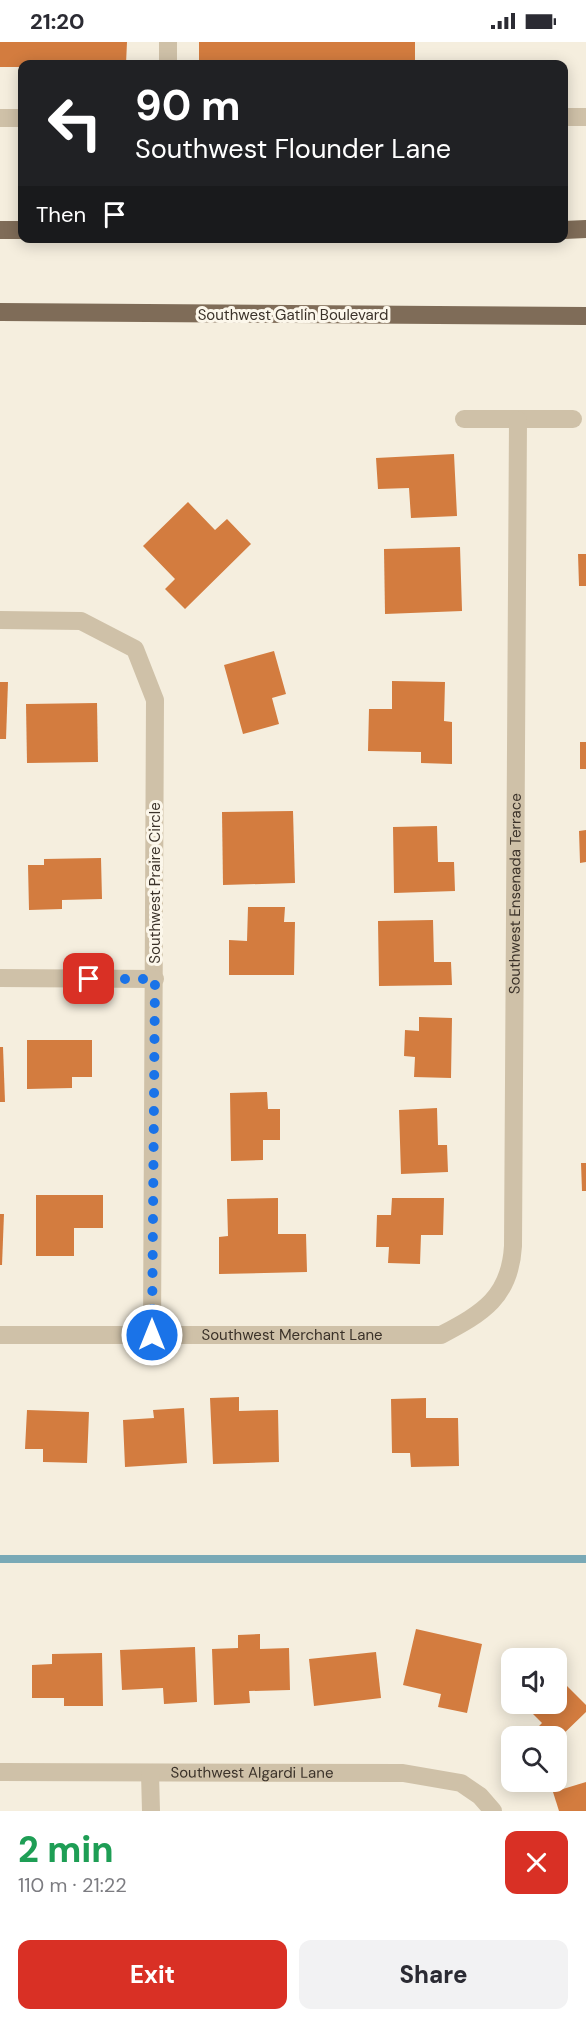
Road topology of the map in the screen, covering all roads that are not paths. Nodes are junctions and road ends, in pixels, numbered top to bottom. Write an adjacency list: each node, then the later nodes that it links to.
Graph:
1 (168, 42): 2 (street)
2 (168, 60)
3 (568, 117): 4 (street)
4 (586, 117)
5 (0, 118): 6 (street)
6 (18, 118)
7 (586, 229): 10 (main road)
8 (0, 230): 9 (main road)
9 (18, 230)
10 (568, 230)
11 (0, 312): 12 (main road, Southwest Gatlin Boulevard)
12 (586, 316)
13 (464, 419): 15 (street)
14 (573, 419): 15 (street)
15 (518, 420): 21 (street, Southwest Ensenada Terrace)
16 (0, 620): 18 (street, Southwest Praire Circle)
17 (0, 978): 18 (street)
18 (155, 979): 20 (street, Southwest Praire Circle)
19 (0, 1335): 20 (street, Southwest Merchant Lane)
20 (152, 1335): 21 (street, Southwest Merchant Lane)
21 (441, 1335)
22 (0, 1772): 23 (street, Southwest Algardi Lane)
23 (150, 1773): 24 (street); 25 (street, Southwest Algardi Lane)
24 (151, 1811)
25 (493, 1811)

